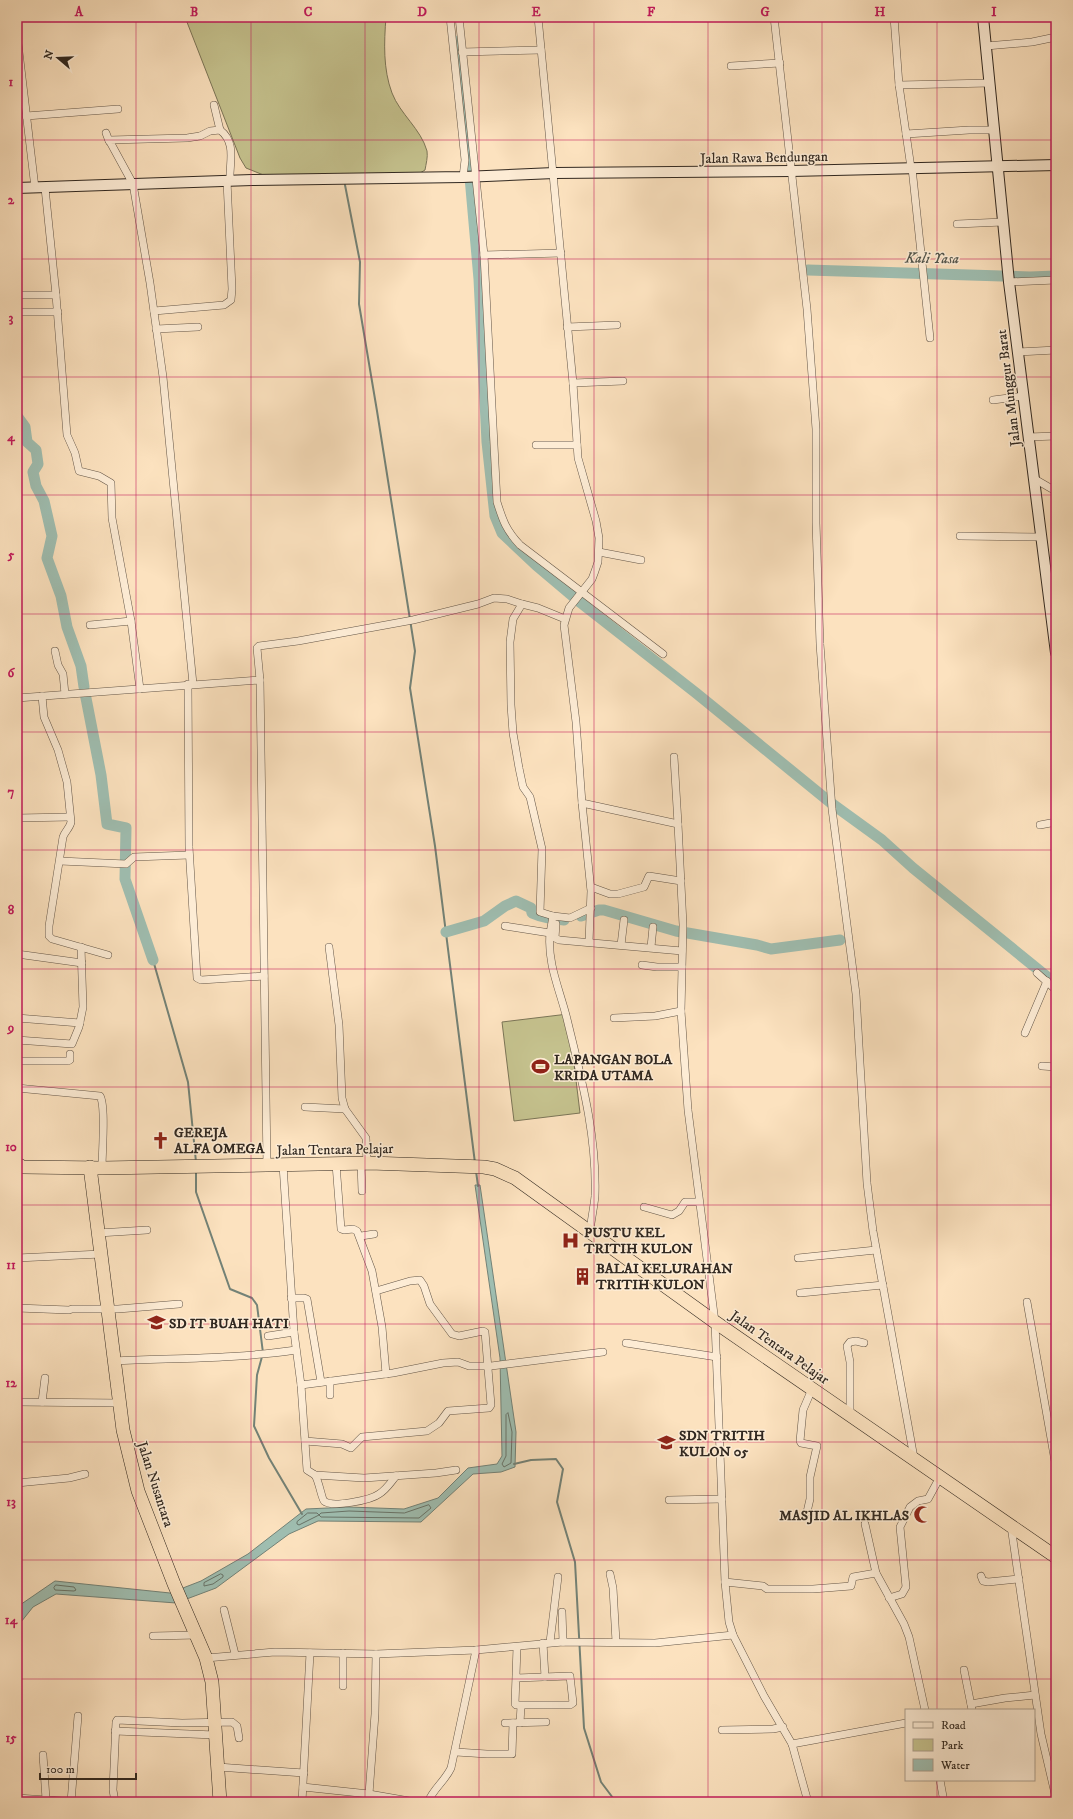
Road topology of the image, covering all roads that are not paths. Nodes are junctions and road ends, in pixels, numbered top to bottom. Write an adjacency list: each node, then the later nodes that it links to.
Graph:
1 (450, 17): 29 (street)
2 (459, 17): 11 (street)
3 (538, 17): 10 (street)
4 (774, 17): 12 (street)
5 (894, 17): 15 (street)
6 (983, 17): 9 (street, Jalan Munggur Barat)
7 (17, 35): 18 (street)
8 (1056, 37): 9 (street)
9 (986, 46): 14 (street, Jalan Munggur Barat)
10 (541, 50): 11 (street); 28 (street)
11 (462, 52): 29 (street)
12 (780, 63): 13 (street); 27 (street)
13 (731, 66)
14 (990, 83): 15 (street); 20 (street, Jalan Munggur Barat)
15 (899, 85): 22 (street)
16 (214, 106): 19 (street)
17 (118, 109): 18 (street)
18 (26, 116): 33 (street)
19 (220, 130): 23 (street); 30 (street)
20 (994, 130): 22 (street); 25 (street, Jalan Munggur Barat)
21 (106, 133): 23 (street)
22 (906, 134): 26 (street)
23 (109, 141): 31 (street)
24 (1056, 165): 25 (street, Jalan Rawa Bendungan)
25 (998, 166): 26 (street, Jalan Rawa Bendungan); 35 (street, Jalan Munggur Barat)
26 (911, 168): 27 (street, Jalan Rawa Bendungan); 50 (street)
27 (791, 171): 28 (street, Jalan Rawa Bendungan); 140 (street)
28 (554, 173): 29 (street, Jalan Rawa Bendungan); 37 (street)
29 (469, 176): 30 (street, Jalan Rawa Bendungan); 38 (street)
30 (229, 181): 31 (street, Jalan Rawa Bendungan); 43 (street)
31 (133, 184): 34 (street, Jalan Rawa Bendungan); 43 (street)
32 (17, 188): 33 (street, Jalan Rawa Bendungan)
33 (35, 188): 34 (street, Jalan Rawa Bendungan)
34 (45, 188): 42 (street)
35 (1003, 222): 36 (street); 39 (street, Jalan Munggur Barat)
36 (957, 224)
37 (561, 253): 38 (street); 48 (street)
38 (484, 255): 67 (street)
39 (1009, 277): 40 (street); 52 (street, Jalan Munggur Barat)
40 (1056, 280)
41 (17, 295): 42 (street)
42 (56, 295): 45 (street)
43 (154, 311): 49 (street)
44 (19, 312): 45 (street)
45 (58, 312): 70 (street)
46 (617, 325): 48 (street)
47 (198, 327): 49 (street)
48 (567, 327): 54 (street)
49 (156, 329): 76 (street)
50 (930, 338)
51 (1056, 350): 52 (street)
52 (1018, 352): 55 (street, Jalan Munggur Barat)
53 (622, 381): 54 (street)
54 (573, 383): 60 (street)
55 (1023, 396): 56 (street); 58 (street, Jalan Munggur Barat)
56 (993, 400)
57 (1056, 436): 58 (street)
58 (1028, 437): 61 (street, Jalan Munggur Barat)
59 (536, 445): 60 (street)
60 (577, 445): 65 (street)
61 (1033, 478): 62 (street); 64 (street, Jalan Munggur Barat)
62 (1056, 490)
63 (960, 536): 64 (street)
64 (1041, 537): 73 (street, Jalan Munggur Barat)
65 (599, 552): 66 (street); 67 (street)
66 (642, 560)
67 (580, 593): 69 (street); 74 (street)
68 (522, 604): 69 (street); 75 (street); 93 (street)
69 (565, 619): 82 (street)
70 (131, 621): 71 (street); 77 (street)
71 (90, 625)
72 (55, 651): 78 (street)
73 (1056, 653)
74 (663, 654)
75 (260, 680): 76 (street); 110 (street)
76 (191, 684): 77 (street); 88 (street)
77 (140, 688): 78 (street)
78 (65, 694): 79 (street)
79 (42, 696): 80 (street); 83 (street)
80 (17, 698)
81 (674, 757): 86 (street)
82 (582, 802): 86 (street); 91 (street)
83 (70, 817): 84 (street); 89 (street)
84 (17, 818)
85 (1056, 822): 87 (street)
86 (678, 824): 90 (street)
87 (1040, 825)
88 (189, 855): 89 (street); 110 (street)
89 (60, 861): 101 (street)
90 (681, 881): 91 (street); 103 (street)
91 (591, 887): 92 (street)
92 (590, 912): 93 (street); 98 (street)
93 (554, 920): 97 (street); 98 (street)
94 (624, 920): 99 (street)
95 (506, 926): 97 (street)
96 (653, 927): 100 (street)
97 (550, 933): 136 (street)
98 (589, 942): 99 (street)
99 (622, 945): 100 (street)
100 (651, 947): 103 (street)
101 (81, 948): 105 (street); 106 (street)
102 (329, 948): 125 (street)
103 (682, 951): 108 (street)
104 (17, 954): 106 (street)
105 (108, 955)
106 (82, 963): 116 (street)
107 (642, 965): 108 (street)
108 (682, 968): 113 (street)
109 (1037, 973): 111 (street)
110 (264, 976): 130 (street)
111 (1047, 981): 112 (street); 117 (street)
112 (1056, 990)
113 (681, 1011): 115 (street); 133 (street)
114 (17, 1018): 116 (street)
115 (614, 1018)
116 (80, 1023): 118 (street)
117 (1025, 1033)
118 (17, 1040)
119 (70, 1054): 120 (street)
120 (17, 1061)
121 (1042, 1066): 122 (street)
122 (1056, 1067)
123 (17, 1088): 131 (street)
124 (305, 1107): 125 (street)
125 (345, 1109): 126 (street)
126 (364, 1163): 127 (highway, Jalan Tentara Pelajar); 132 (street); 136 (highway, Jalan Tentara Pelajar)
127 (336, 1164): 128 (highway, Jalan Tentara Pelajar); 139 (street)
128 (282, 1165): 130 (highway, Jalan Tentara Pelajar); 147 (street)
129 (19, 1166): 131 (highway, Jalan Tentara Pelajar)
130 (267, 1166): 131 (highway, Jalan Tentara Pelajar)
131 (96, 1167): 137 (highway, Jalan Nusantara)
132 (362, 1191)
133 (699, 1202): 134 (street); 152 (street)
134 (644, 1207)
135 (148, 1230): 137 (street)
136 (590, 1232): 152 (highway, Jalan Tentara Pelajar)
137 (98, 1233): 141 (highway, Jalan Nusantara)
138 (374, 1234): 139 (street)
139 (360, 1236): 145 (street)
140 (876, 1250): 143 (street); 144 (street)
141 (101, 1254): 142 (street); 151 (highway, Jalan Nusantara)
142 (17, 1258)
143 (798, 1258)
144 (883, 1285): 146 (street); 174 (street)
145 (376, 1292): 161 (street); 162 (street)
146 (800, 1292)
147 (291, 1298): 153 (street); 165 (street)
148 (1027, 1302): 175 (street)
149 (179, 1304): 151 (street)
150 (17, 1308): 151 (street)
151 (108, 1309): 160 (highway, Jalan Nusantara)
152 (715, 1322): 159 (street); 167 (highway, Jalan Tentara Pelajar)
153 (294, 1332): 154 (street); 157 (street)
154 (268, 1336)
155 (626, 1343): 159 (street)
156 (864, 1343): 172 (street)
157 (296, 1350): 160 (street); 166 (street)
158 (603, 1352): 161 (street)
159 (717, 1357): 182 (street)
160 (114, 1361): 171 (highway, Jalan Nusantara)
161 (490, 1366): 162 (street); 173 (street)
162 (386, 1374): 164 (street)
163 (45, 1378): 170 (street)
164 (330, 1381): 165 (street); 168 (street)
165 (321, 1382): 166 (street)
166 (301, 1385): 173 (street)
167 (812, 1389): 172 (highway, Jalan Tentara Pelajar); 184 (street)
168 (330, 1395)
169 (17, 1402): 170 (street)
170 (42, 1402): 171 (street)
171 (120, 1403): 197 (highway, Jalan Nusantara)
172 (850, 1415): 174 (highway, Jalan Tentara Pelajar)
173 (304, 1441): 178 (street)
174 (914, 1459): 180 (highway, Jalan Tentara Pelajar)
175 (1056, 1467)
176 (456, 1470): 179 (street)
177 (85, 1474): 181 (street)
178 (315, 1475): 179 (street); 179 (street)
179 (396, 1476)
180 (940, 1477): 186 (highway, Jalan Tentara Pelajar); 194 (street)
181 (17, 1483)
182 (722, 1499): 183 (street); 193 (street)
183 (669, 1500)
184 (807, 1512)
185 (865, 1524): 188 (street)
186 (1011, 1526): 187 (highway, Jalan Tentara Pelajar); 192 (street)
187 (1056, 1557)
188 (876, 1573): 193 (street); 194 (street)
189 (610, 1574): 202 (street)
190 (981, 1576): 192 (street)
191 (558, 1577): 200 (street)
192 (1019, 1579): 214 (street)
193 (725, 1582): 198 (street)
194 (889, 1598): 217 (street)
195 (224, 1610): 207 (street)
196 (562, 1612): 201 (street)
197 (197, 1635): 199 (street); 209 (highway, Jalan Nusantara)
198 (733, 1635): 202 (street); 223 (street)
199 (153, 1636)
200 (547, 1642): 201 (street); 203 (street); 211 (street)
201 (563, 1642): 202 (street)
202 (616, 1642)
203 (516, 1646): 204 (street); 212 (street)
204 (476, 1650): 208 (street); 230 (street)
205 (310, 1653): 206 (street); 207 (street); 233 (street)
206 (343, 1653): 208 (street); 213 (street)
207 (235, 1654): 209 (street)
208 (376, 1654): 236 (street)
209 (206, 1658): 224 (highway, Jalan Nusantara)
210 (964, 1670): 216 (street)
211 (545, 1677): 212 (street); 215 (street)
212 (516, 1678): 215 (street)
213 (343, 1686)
214 (1035, 1695): 216 (street); 227 (street)
215 (521, 1706): 221 (street)
216 (971, 1708)
217 (925, 1709)
218 (78, 1716): 240 (street)
219 (546, 1722): 221 (street)
220 (505, 1723): 221 (street)
221 (516, 1723): 230 (street)
222 (905, 1723): 229 (street)
223 (783, 1727): 225 (street); 229 (street)
224 (215, 1729): 226 (street); 226 (street); 228 (street); 232 (highway, Jalan Nusantara)
225 (722, 1730)
226 (115, 1731): 241 (street)
227 (1038, 1735): 238 (street)
228 (239, 1738)
229 (792, 1744): 246 (street)
230 (456, 1752): 245 (street)
231 (43, 1755): 239 (street)
232 (218, 1767): 233 (street); 242 (highway, Jalan Nusantara)
233 (304, 1773): 235 (street)
234 (940, 1781): 247 (street)
235 (303, 1787): 236 (street); 243 (street)
236 (369, 1794): 244 (street)
237 (17, 1798): 239 (street)
238 (1056, 1798)
239 (46, 1799): 240 (street)
240 (73, 1802)
241 (115, 1802)
242 (220, 1802)
243 (302, 1802)
244 (415, 1802)
245 (428, 1802)
246 (808, 1802)
247 (944, 1802)

